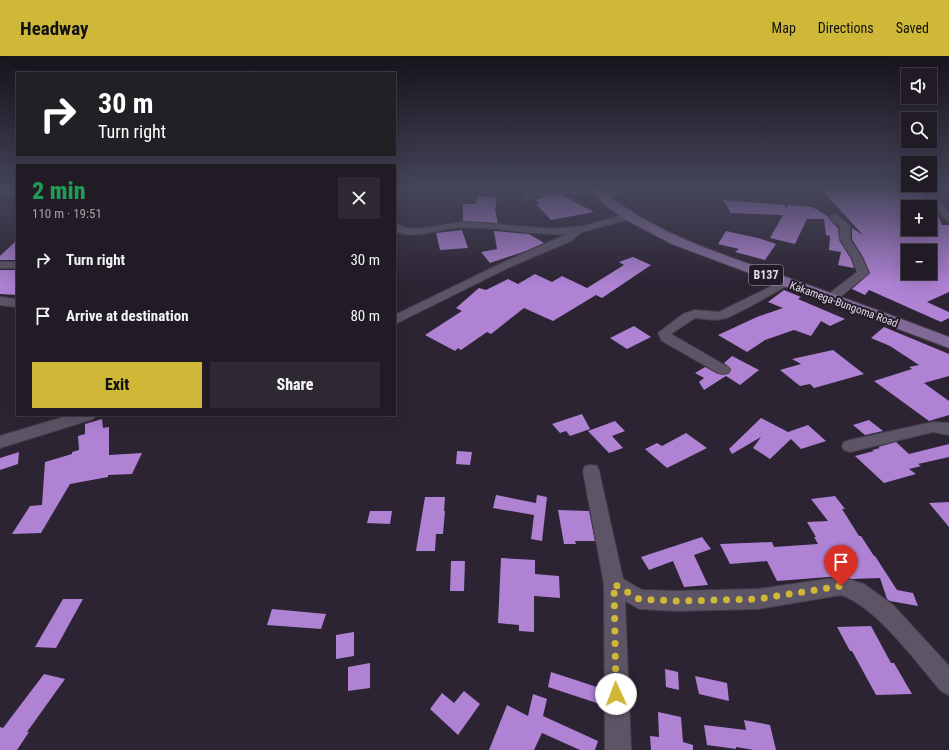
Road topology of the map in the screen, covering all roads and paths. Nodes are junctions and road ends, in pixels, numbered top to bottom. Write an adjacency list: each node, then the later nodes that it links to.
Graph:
1 (612, 220): 5 (street)
2 (636, 220): 8 (main road, Kakamega-Bungoma Road / B137)
3 (838, 220): 9 (street)
4 (396, 228): 5 (street)
5 (583, 229): 12 (street)
6 (0, 265): 7 (street)
7 (16, 265)
8 (786, 282): 9 (main road, Kakamega-Bungoma Road / B137); 16 (street)
9 (830, 299): 13 (main road, Kakamega-Bungoma Road / B137)
10 (0, 301): 11 (street)
11 (16, 303)
12 (396, 320)
13 (931, 336): 14 (street); 15 (main road, Kakamega-Bungoma Road / B137)
14 (949, 337)
15 (949, 343)
16 (723, 370)
17 (85, 416): 19 (street)
18 (949, 428): 20 (street)
19 (0, 442)
20 (850, 446)
21 (591, 471): 22 (street)
22 (614, 584): 23 (street); 24 (street)
23 (949, 683)
24 (618, 750)

